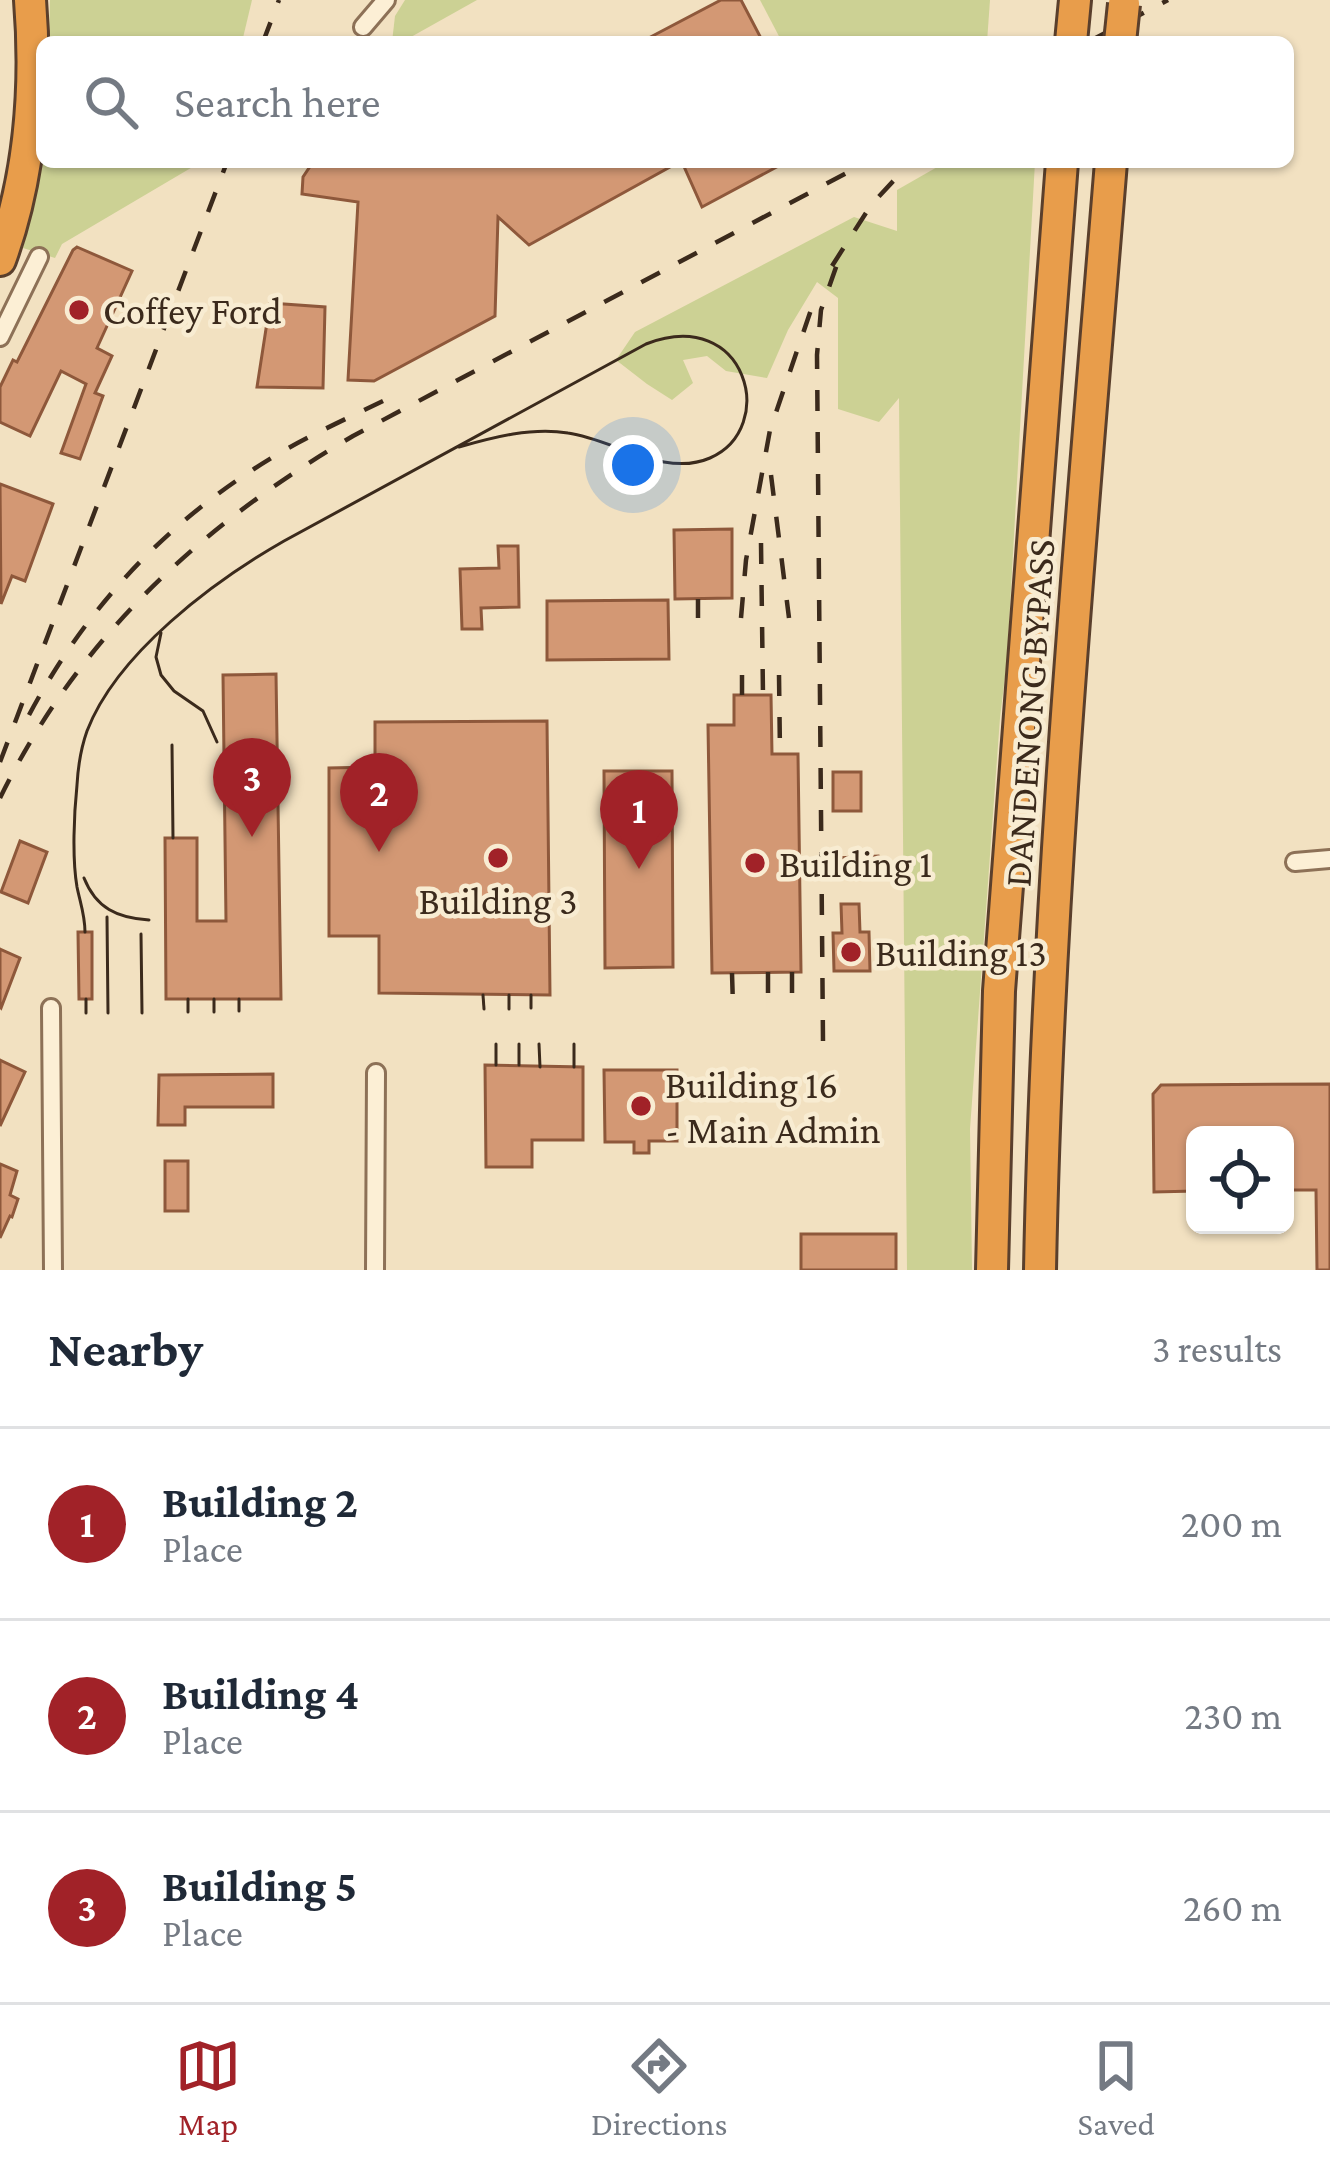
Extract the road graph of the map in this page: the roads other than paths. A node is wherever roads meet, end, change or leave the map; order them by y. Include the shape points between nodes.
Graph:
1 (29, 0) edge
2 (386, 0) edge
3 (1124, 2) edge
4 (363, 27) dead end
5 (1121, 36) edge
6 (1061, 168) edge
7 (1111, 168) edge
8 (39, 257) dead end
9 (0, 260) edge
10 (0, 337) edge
11 (1330, 859) edge
12 (1295, 862) dead end
13 (51, 1008) dead end
14 (376, 1073) dead end
15 (53, 1270) edge
16 (375, 1270) edge
17 (992, 1270) edge
18 (1040, 1270) edge

1 - 9 highway via 29,125
2 - 4 street
3 - 5 highway, bridge
6 - 17 highway, DANDENONG BYPASS via 1000,991
7 - 18 highway, DANDENONG BYPASS via 1061,781
8 - 10 street
11 - 12 street
13 - 15 street
14 - 16 street

